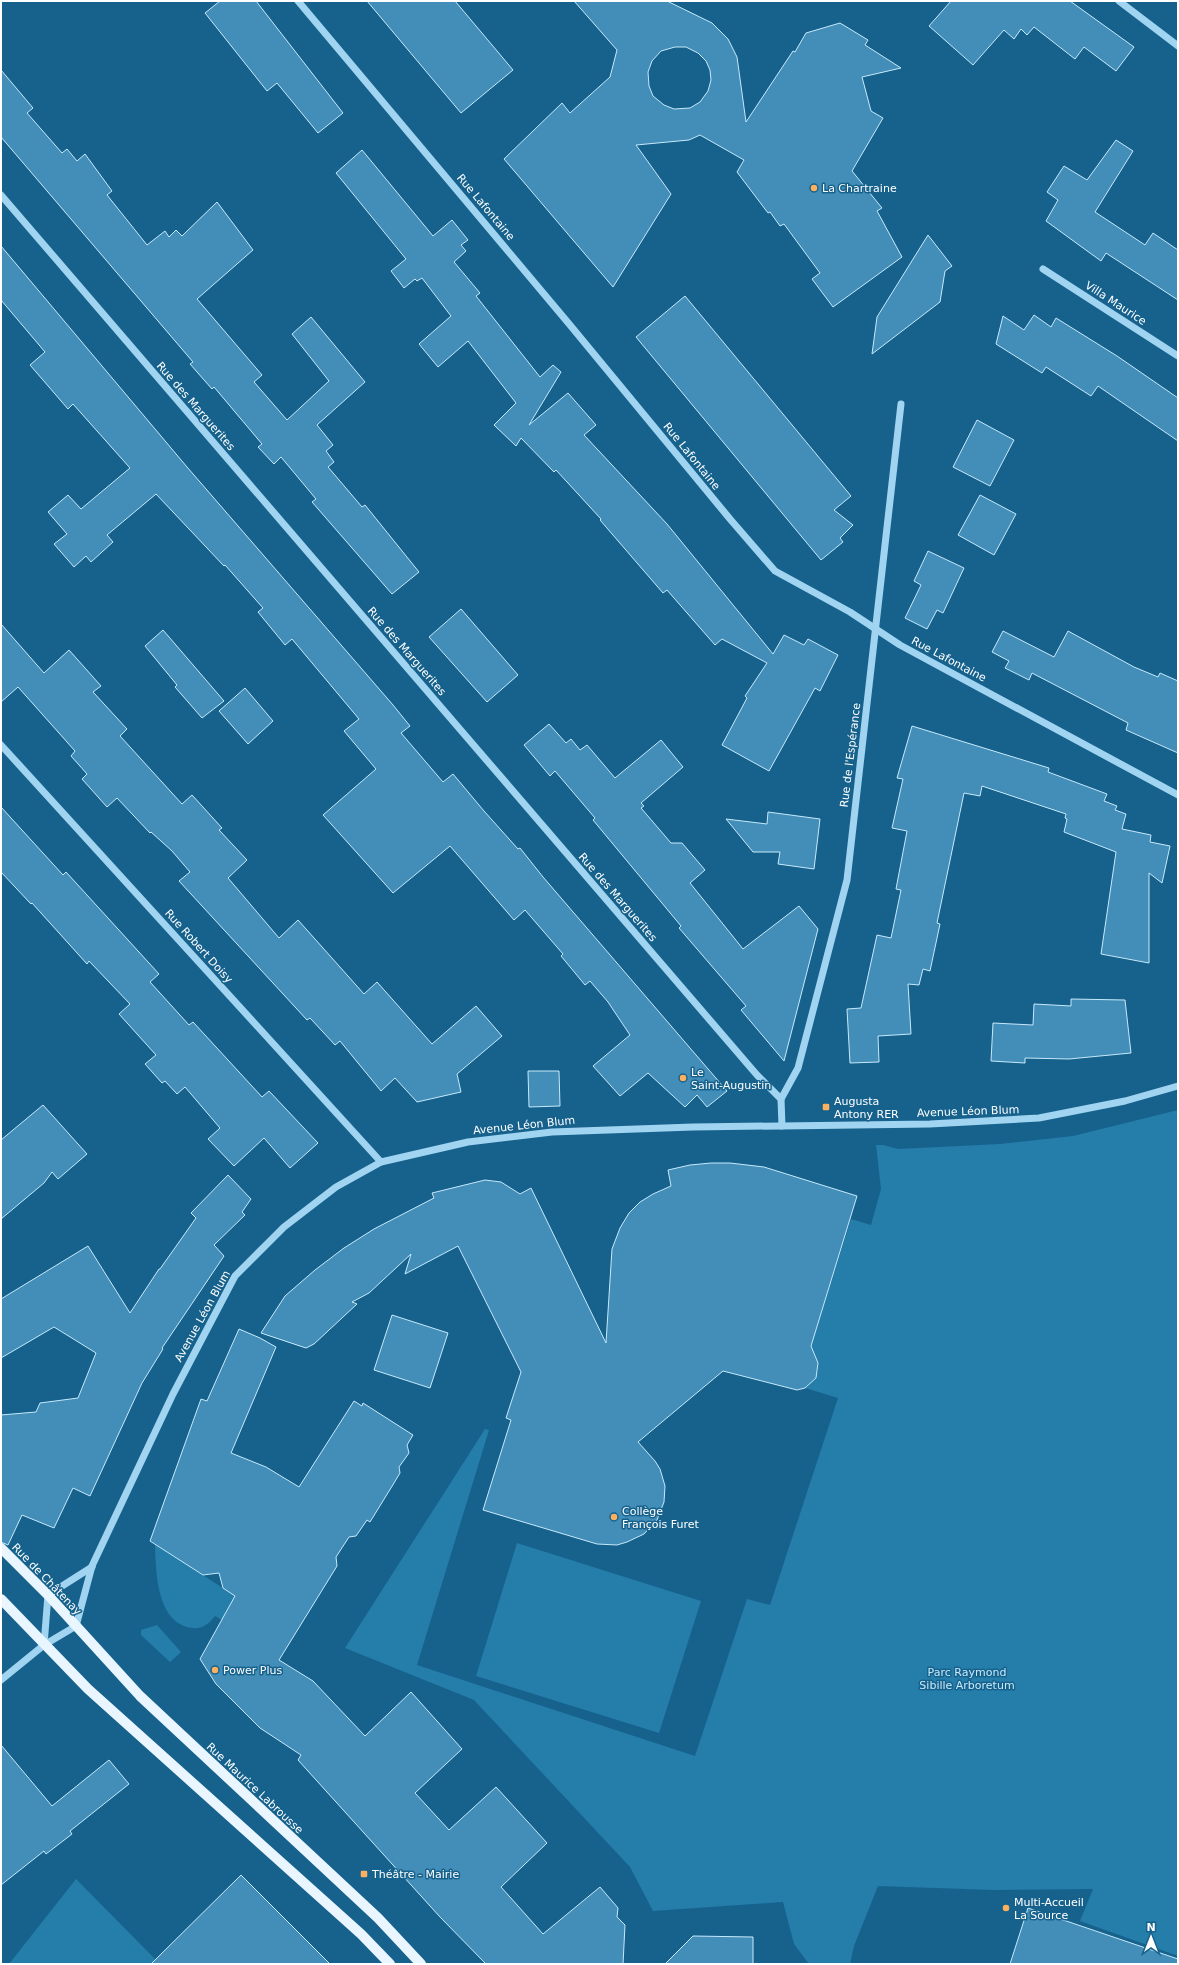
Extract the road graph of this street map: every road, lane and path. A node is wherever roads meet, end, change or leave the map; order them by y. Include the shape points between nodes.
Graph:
1 (298, 1) edge
2 (1119, 1) edge
3 (1178, 46) edge
4 (1, 195) edge
5 (1043, 269) dead end
6 (1178, 356) edge
7 (900, 404) dead end
8 (876, 629) junction
9 (1, 745) edge
10 (1178, 795) edge
11 (1178, 1086) edge
12 (781, 1099) junction
13 (782, 1126) junction
14 (381, 1162) junction
15 (1, 1548) edge
16 (92, 1567) junction
17 (48, 1595) junction
18 (1, 1599) edge
19 (76, 1626) junction
20 (44, 1645) junction
21 (1, 1680) edge
22 (390, 1964) edge
23 (422, 1964) edge

1 - 8 street, Rue Lafontaine via 775,571
2 - 3 street
4 - 12 street, Rue des Marguerites via 558,845 757,1075
5 - 6 street, Villa Maurice
7 - 8 street, Rue de l'Espérance via 876,610
8 - 10 street, Rue Lafontaine via 907,649
8 - 12 street, Rue de l'Espérance via 847,880 798,1068
9 - 14 street, Rue Robert Doisy
11 - 13 street, Avenue Léon Blum via 1125,1101 1039,1118 930,1124
12 - 13 street
13 - 14 street, Avenue Léon Blum via 552,1132 468,1142
14 - 16 street, Avenue Léon Blum via 336,1187 284,1227 235,1276 173,1394
15 - 17 main road, Rue de Châtenay
16 - 17 street
16 - 19 street, Avenue Léon Blum
17 - 19 main road, Rue de Châtenay
17 - 20 street
18 - 20 main road
19 - 20 street
19 - 23 main road, Rue Maurice Labrousse via 145,1701 378,1918
20 - 21 street
20 - 22 main road via 88,1689 361,1934

